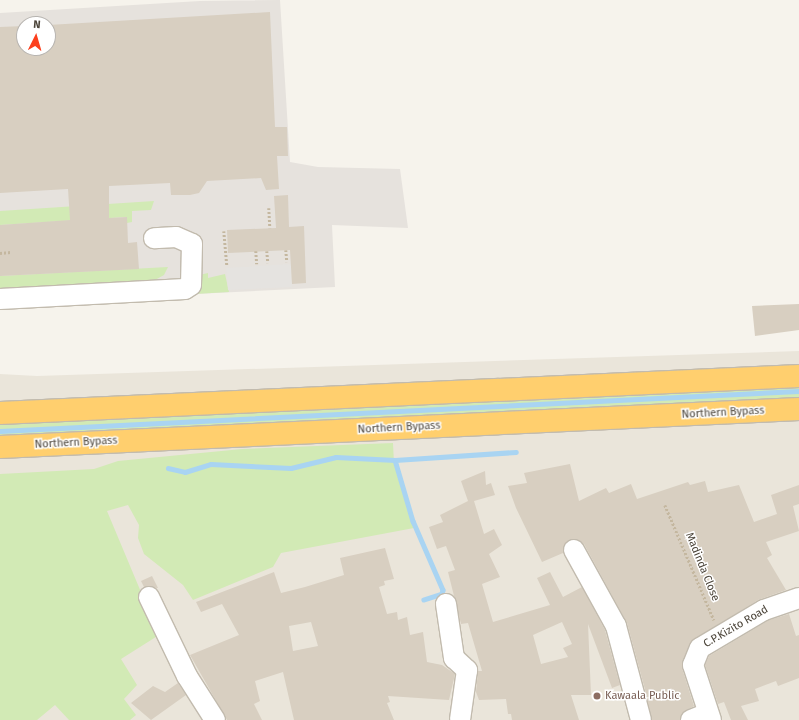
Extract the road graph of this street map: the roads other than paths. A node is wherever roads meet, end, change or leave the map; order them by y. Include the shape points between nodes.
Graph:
1 (154, 238) dead end
2 (0, 299) edge
3 (799, 376) edge
4 (799, 409) edge
5 (0, 413) edge
6 (0, 447) edge
7 (574, 550) dead end
8 (149, 597) dead end
9 (799, 598) edge
10 (446, 604) dead end
11 (703, 718) edge
12 (215, 720) edge
13 (460, 720) edge
14 (641, 720) edge

1 - 2 street via 176,237 192,244 191,285 186,289
3 - 5 highway
4 - 6 highway, Northern Bypass
7 - 14 street via 616,626
8 - 12 street via 187,676
9 - 11 street, C.P.Kizito Road via 764,610 700,648 693,664
10 - 13 street via 454,658 467,670

